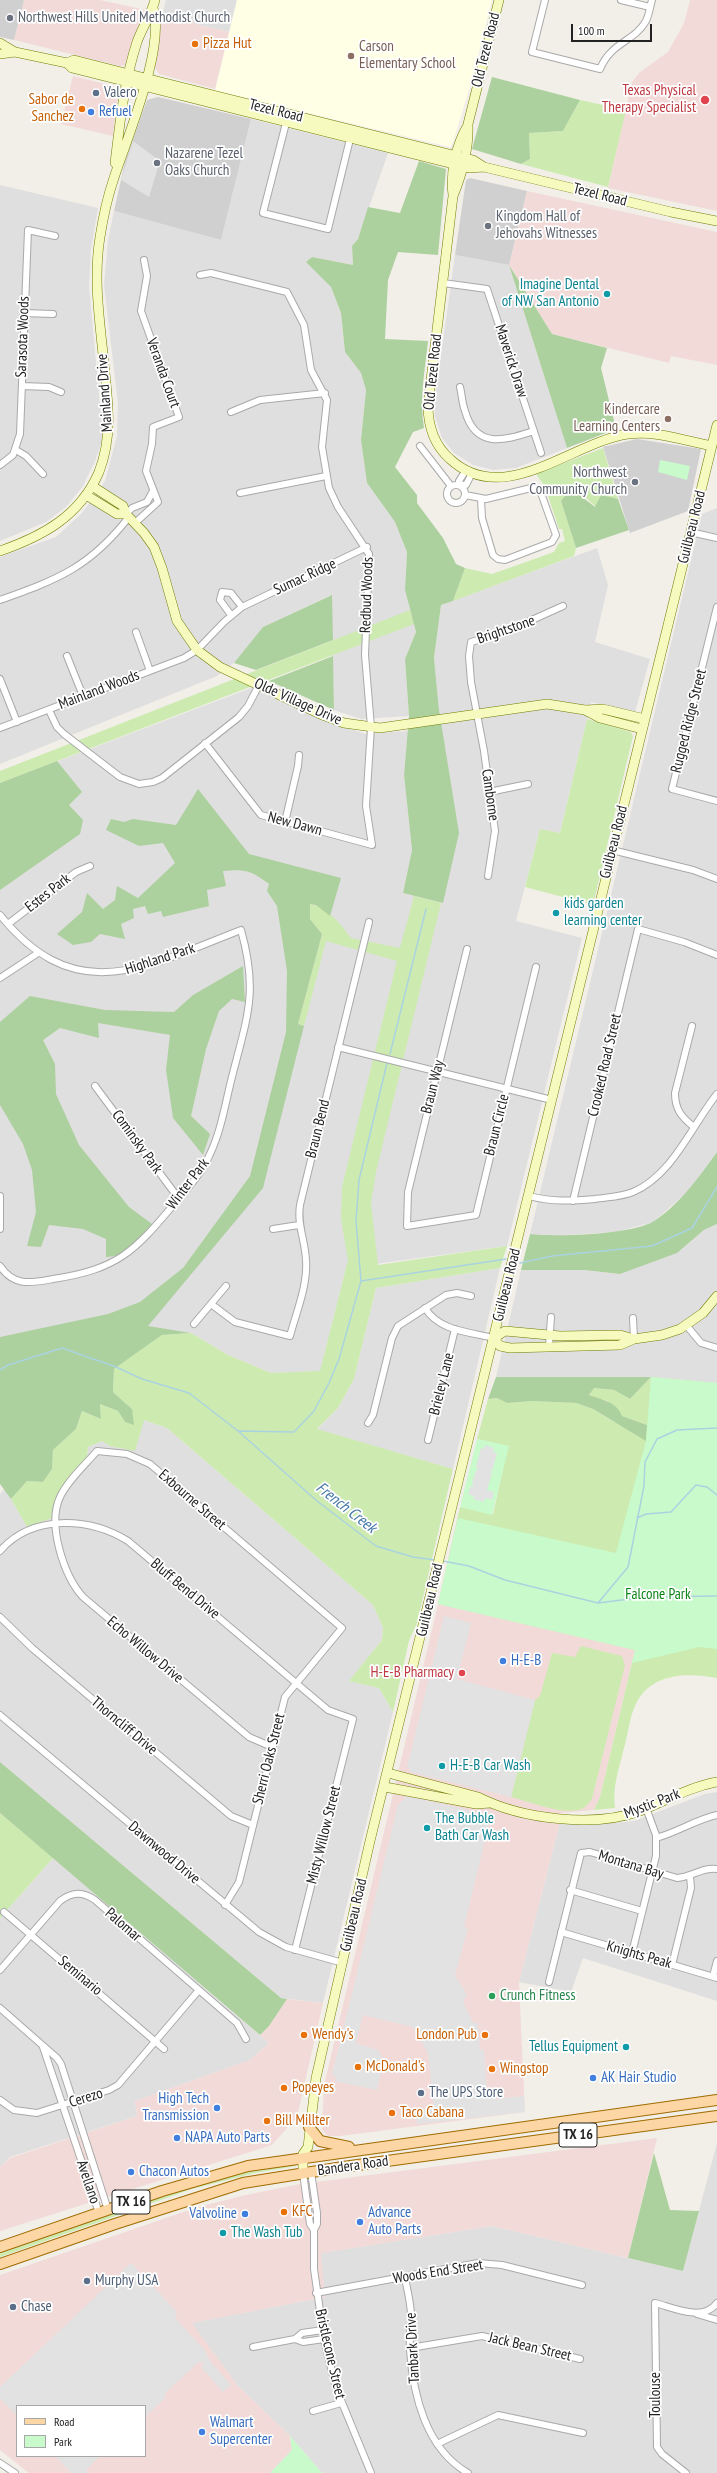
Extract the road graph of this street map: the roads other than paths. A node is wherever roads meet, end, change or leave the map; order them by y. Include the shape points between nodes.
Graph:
1 (499, 0) edge
2 (545, 0) edge
3 (621, 0) edge
4 (652, 0) edge
5 (154, 4) edge
6 (650, 7) junction
7 (2, 44) edge
8 (15, 52) junction
9 (1, 57) edge
10 (128, 77) junction
11 (145, 82) junction
12 (286, 123) junction
13 (350, 139) junction
14 (459, 161) junction
15 (112, 182) junction
16 (717, 221) edge
17 (55, 236) dead end
18 (144, 260) dead end
19 (200, 275) dead end
20 (443, 283) junction
21 (23, 313) junction
22 (53, 314) dead end
23 (22, 386) junction
24 (460, 387) dead end
25 (61, 392) dead end
26 (325, 393) junction
27 (231, 412) dead end
28 (717, 425) edge
29 (534, 431) junction
30 (420, 446) dead end
31 (712, 446) junction
32 (16, 450) junction
33 (541, 453) dead end
34 (0, 465) edge
35 (469, 472) junction
36 (42, 474) dead end
37 (326, 476) junction
38 (92, 486) junction
39 (451, 486) junction
40 (461, 486) junction
41 (153, 491) junction
42 (240, 493) dead end
43 (86, 495) junction
44 (465, 495) junction
45 (481, 499) junction
46 (130, 518) junction
47 (690, 532) junction
48 (717, 538) edge
49 (367, 547) junction
50 (0, 551) edge
51 (0, 600) edge
52 (563, 606) dead end
53 (242, 607) junction
54 (717, 607) edge
55 (231, 616) junction
56 (136, 632) dead end
57 (198, 650) junction
58 (67, 656) dead end
59 (150, 671) junction
60 (0, 680) edge
61 (259, 685) junction
62 (83, 696) junction
63 (49, 710) junction
64 (585, 710) junction
65 (476, 714) junction
66 (645, 719) junction
67 (17, 722) junction
68 (371, 727) junction
69 (0, 728) edge
70 (642, 729) junction
71 (205, 743) junction
72 (299, 755) dead end
73 (528, 784) dead end
74 (489, 792) junction
75 (717, 801) edge
76 (285, 822) junction
77 (372, 845) joint
78 (612, 850) junction
79 (90, 866) dead end
80 (488, 876) dead end
81 (717, 879) edge
82 (0, 915) edge
83 (369, 922) dead end
84 (8, 924) junction
85 (241, 930) joint
86 (467, 950) dead end
87 (38, 953) junction
88 (717, 954) edge
89 (536, 967) dead end
90 (0, 978) edge
91 (692, 1026) dead end
92 (338, 1047) junction
93 (437, 1072) junction
94 (95, 1086) dead end
95 (506, 1088) junction
96 (717, 1094) edge
97 (552, 1100) junction
98 (694, 1127) junction
99 (0, 1196) edge
100 (528, 1196) junction
101 (179, 1199) junction
102 (573, 1201) junction
103 (299, 1225) junction
104 (407, 1226) joint
105 (274, 1228) dead end
106 (0, 1229) edge
107 (0, 1266) edge
108 (226, 1286) dead end
109 (470, 1296) dead end
110 (717, 1296) edge
111 (211, 1304) junction
112 (425, 1308) junction
113 (551, 1317) dead end
114 (633, 1318) dead end
115 (194, 1324) dead end
116 (686, 1325) junction
117 (455, 1329) junction
118 (550, 1336) junction
119 (494, 1338) junction
120 (634, 1339) junction
121 (549, 1346) junction
122 (717, 1348) edge
123 (368, 1423) dead end
124 (428, 1440) dead end
125 (57, 1524) junction
126 (0, 1551) edge
127 (0, 1617) edge
128 (342, 1628) joint
129 (296, 1682) junction
130 (0, 1714) edge
131 (353, 1719) joint
132 (272, 1747) junction
133 (388, 1773) junction
134 (717, 1782) edge
135 (385, 1787) junction
136 (491, 1803) junction
137 (646, 1808) junction
138 (717, 1815) edge
139 (253, 1825) junction
140 (656, 1838) junction
141 (717, 1869) edge
142 (652, 1871) junction
143 (690, 1876) junction
144 (570, 1890) junction
145 (226, 1905) junction
146 (4, 1912) dead end
147 (642, 1912) junction
148 (560, 1932) junction
149 (31, 1935) junction
150 (295, 1950) junction
151 (632, 1953) junction
152 (717, 1961) edge
153 (343, 1963) junction
154 (672, 1965) junction
155 (0, 1970) edge
156 (715, 1977) edge
157 (548, 1982) dead end
158 (199, 1990) junction
159 (0, 2008) edge
160 (246, 2039) dead end
161 (156, 2041) junction
162 (41, 2044) junction
163 (164, 2048) dead end
164 (0, 2100) edge
165 (717, 2100) edge
166 (72, 2102) junction
167 (62, 2105) junction
168 (717, 2116) edge
169 (80, 2125) junction
170 (309, 2127) junction
171 (70, 2128) junction
172 (87, 2148) junction
173 (367, 2148) junction
174 (78, 2151) junction
175 (307, 2153) junction
176 (307, 2172) junction
177 (103, 2212) junction
178 (314, 2230) junction
179 (0, 2247) edge
180 (0, 2264) edge
181 (405, 2277) junction
182 (582, 2285) dead end
183 (316, 2293) junction
184 (716, 2306) edge
185 (696, 2313) junction
186 (717, 2320) edge
187 (322, 2330) junction
188 (306, 2333) junction
189 (295, 2339) junction
190 (324, 2339) junction
191 (308, 2342) junction
192 (253, 2347) dead end
193 (410, 2348) junction
194 (580, 2359) dead end
195 (342, 2403) junction
196 (313, 2411) dead end
197 (583, 2433) dead end
198 (437, 2444) junction
199 (0, 2463) edge
200 (15, 2473) edge
201 (371, 2473) edge
202 (468, 2473) edge
203 (686, 2473) edge

1 - 14 main road, Old Tezel Road via 468,124 468,138
2 - 6 street via 532,52 600,69 612,50 643,26
3 - 6 street
4 - 6 street
5 - 10 main road, Mainland Drive via 137,41
5 - 11 main road, Mainland Drive via 154,45
7 - 8 main road, Tezel Road
7 - 9 street
8 - 9 main road, Tezel Road
8 - 10 main road, Tezel Road via 67,63 72,68
10 - 11 main road, Tezel Road
10 - 15 main road, Mainland Drive
11 - 12 main road, Tezel Road
11 - 14 main road, Tezel Road
11 - 15 main road, Mainland Drive
12 - 13 main road, Tezel Road
12 - 13 street via 263,213 328,229
13 - 14 main road, Tezel Road
14 - 16 main road, Tezel Road via 473,160 484,167
14 - 20 main road, Old Tezel Road
15 - 38 main road, Mainland Drive via 100,237 96,279 109,433 103,460
17 - 21 street, Sarasota Woods via 28,230
18 - 41 street, Veranda Court via 147,276 141,311 179,417 153,427 146,471
19 - 26 street, Redbud Woods via 211,273 287,292 304,325 312,370
20 - 29 street, Maverick Draw via 487,289
20 - 35 main road, Old Tezel Road via 428,419 435,440 443,452
21 - 22 street
21 - 23 street, Sarasota Woods
23 - 25 street via 49,388
23 - 32 street, Sarasota Woods via 20,434
24 - 29 street via 468,420 484,437 500,441
26 - 27 street via 260,400
26 - 37 street, Redbud Woods via 328,407 322,447
28 - 31 main road, Guilbeau Road
29 - 33 street, Maverick Draw
30 - 39 street
31 - 35 main road, Old Tezel Road via 656,435 629,434 515,475 493,478
31 - 47 main road, Guilbeau Road
32 - 34 street
32 - 36 street via 30,460
35 - 40 street via 466,485
37 - 42 street
37 - 49 street, Redbud Woods via 338,506
38 - 43 main road, Mainland Drive
38 - 46 main road, Olde Village Drive via 123,506
39 - 40 street
39 - 44 street via 446,495 452,502 461,502
40 - 44 street
41 - 46 street, Veranda Court via 147,502 132,508
41 - 46 street, Veranda Court via 158,502
43 - 46 main road via 117,514
43 - 50 main road, Mainland Drive via 71,513 49,530
44 - 45 street
45 - 45 street via 502,497 531,488 538,489 556,535 552,542 505,560 498,560 493,555 482,518
46 - 51 street, Veranda Court via 108,542 76,568 44,584
46 - 57 main road, Olde Village Drive via 154,547 177,621
47 - 48 street
47 - 66 main road, Guilbeau Road
49 - 53 street, Sumac Ridge
49 - 68 street, Redbud Woods via 370,562 366,595 365,655
52 - 65 street, Brightstone via 503,633 471,642 469,656
53 - 55 street, Sumac Ridge
53 - 55 street via 231,593 222,592 220,600
54 - 75 street, Rugged Ridge Street via 672,789
55 - 57 street, Sumac Ridge
56 - 59 street
57 - 59 street, Mainland Woods
57 - 61 main road, Olde Village Drive via 220,667
58 - 62 street
59 - 62 street, Mainland Woods
60 - 67 street
61 - 68 main road, Olde Village Drive via 329,718
61 - 71 street via 244,711
62 - 63 street, Mainland Woods
63 - 67 street, Mainland Woods
63 - 71 street via 64,734 120,777 132,783 153,782
64 - 65 main road, Olde Village Drive via 537,704
64 - 66 main road, Olde Village Drive via 603,709
64 - 70 main road, Olde Village Drive via 600,718
65 - 68 main road, Olde Village Drive via 395,727
65 - 74 street, Camborne
66 - 70 main road, Guilbeau Road
67 - 69 street, Mainland Woods
68 - 77 street, Redbud Woods via 366,806
70 - 78 main road, Guilbeau Road
71 - 76 street, New Dawn via 257,812
72 - 76 street
73 - 74 street
74 - 80 street, Camborne via 495,838
76 - 77 street, New Dawn
78 - 81 street via 693,870
78 - 97 main road, Guilbeau Road
79 - 84 street, Estes Park via 76,872
82 - 84 street, Highland Park
83 - 92 street, Braun Bend
84 - 87 street, Highland Park
85 - 87 street, Highland Park via 149,965 120,972 85,972 57,964
85 - 101 street, Winter Park via 251,977 249,1011 211,1153 201,1171
86 - 93 street, Braun Way
87 - 90 street
88 - 102 street, Crooked Road Street via 638,929
89 - 95 street, Braun Circle
91 - 98 street via 675,1098 678,1111
92 - 93 street
92 - 103 street, Braun Bend via 300,1205
93 - 95 street
93 - 104 street, Braun Way via 406,1199
94 - 101 street, Cominsky Park
95 - 97 street
95 - 104 street, Braun Circle via 476,1215
96 - 98 street
97 - 100 main road, Guilbeau Road
98 - 102 street via 666,1167 647,1184 617,1197
99 - 106 street
100 - 102 street via 553,1201
100 - 119 main road, Guilbeau Road
101 - 107 street, Winter Park via 140,1244 102,1268 85,1274 31,1283 17,1282
103 - 105 street
103 - 111 street, Braun Bend via 306,1270 290,1336 234,1322
108 - 111 street
109 - 112 street via 450,1294
110 - 116 main road via 703,1313
111 - 115 street
112 - 117 street via 434,1320
112 - 123 street via 398,1326 394,1333 374,1415
113 - 118 street
114 - 120 street
116 - 120 main road via 662,1335
116 - 122 street via 700,1343
117 - 119 street
117 - 124 street, Brieley Lane
118 - 119 main road via 504,1330
118 - 120 main road via 620,1335
118 - 121 street
119 - 121 main road via 500,1346 510,1348
119 - 133 main road, Guilbeau Road
120 - 121 main road via 620,1345
125 - 126 street, Bluff Bend Drive via 40,1526 22,1534
125 - 128 street, Exbourne Street via 57,1506 63,1492 97,1451 135,1457 158,1471
125 - 129 street, Bluff Bend Drive via 92,1525 128,1541
125 - 132 street, Echo Willow Drive via 63,1565 83,1598 249,1737
127 - 139 street, Thorncliff Drive via 32,1648 231,1816
128 - 129 street, Sherri Oaks Street
129 - 131 street, Bluff Bend Drive via 328,1710
129 - 132 street, Sherri Oaks Street via 285,1697
130 - 145 street, Dawnwood Drive
131 - 150 street, Misty Willow Street
132 - 139 street, Sherri Oaks Street
133 - 135 main road, Guilbeau Road
133 - 136 main road, Mystic Park via 478,1797
134 - 137 main road, Mystic Park via 684,1791
135 - 136 main road, Mystic Park via 476,1804
135 - 153 main road, Guilbeau Road
136 - 137 main road, Mystic Park via 545,1816 588,1820 622,1816
137 - 140 street
138 - 140 street via 695,1821
139 - 145 street, Sherri Oaks Street via 239,1882
140 - 142 street via 656,1856
141 - 143 street, Montana Bay via 707,1868
142 - 143 street, Montana Bay via 677,1878
142 - 144 street, Montana Bay via 586,1852 581,1853
142 - 147 street
143 - 154 street via 691,1888
144 - 147 street
144 - 148 street, Montana Bay
145 - 150 street, Dawnwood Drive via 259,1932
146 - 149 street, Seminario
147 - 151 street
148 - 151 street, Knights Peak
148 - 157 street, Montana Bay
149 - 155 street, Palomar
149 - 158 street, Palomar via 60,1901 68,1895 80,1893 95,1900
149 - 161 street, Seminario
150 - 153 street, Dawnwood Drive
151 - 154 street, Knights Peak
152 - 156 street
153 - 170 main road, Guilbeau Road via 317,2074
154 - 156 street, Knights Peak
158 - 160 street, Palomar via 237,2023
158 - 161 street, Cerezo
159 - 162 street, Avellano
161 - 163 street
161 - 166 street, Cerezo via 114,2088
162 - 166 street, Avellano via 61,2064
162 - 167 street, Avellano via 49,2060
164 - 167 street, Cerezo via 14,2110 24,2113 37,2113
165 - 173 main road, Bandera Road / TX 16
166 - 167 street, Cerezo
166 - 169 street, Avellano
167 - 171 street, Avellano
168 - 176 main road, Bandera Road / TX 16
169 - 171 street
169 - 172 street, Avellano
170 - 173 main road via 315,2137 326,2144
170 - 175 main road, Guilbeau Road
171 - 174 street, Avellano
172 - 174 street, Avellano
172 - 177 street, Avellano
173 - 175 main road, Bandera Road / TX 16
174 - 177 street, Avellano
175 - 176 main road, Guilbeau Road
175 - 177 main road, Bandera Road / TX 16 via 227,2170
176 - 178 street, Bristlecone Street via 310,2224
176 - 178 street, Bristlecone Street via 317,2212
176 - 180 main road, Bandera Road / TX 16 via 243,2183
177 - 179 main road, Bandera Road / TX 16
178 - 183 street, Bristlecone Street
181 - 182 street, Woods End Street via 486,2263
181 - 183 street, Woods End Street
181 - 193 street, Tanbark Drive via 411,2316
183 - 187 street, Bristlecone Street
184 - 185 street
185 - 186 street
185 - 203 street, Toulouse via 655,2303 657,2447
187 - 188 street
187 - 190 street, Bristlecone Street
188 - 189 street
188 - 191 street
189 - 191 street
189 - 192 street
190 - 191 street
190 - 195 street, Bristlecone Street
193 - 194 street, Jack Bean Street via 482,2336
193 - 198 street, Tanbark Drive via 418,2404
195 - 196 street
195 - 201 street, Bristlecone Street
197 - 198 street via 498,2415
198 - 202 street, Tanbark Drive via 454,2464
199 - 200 street

